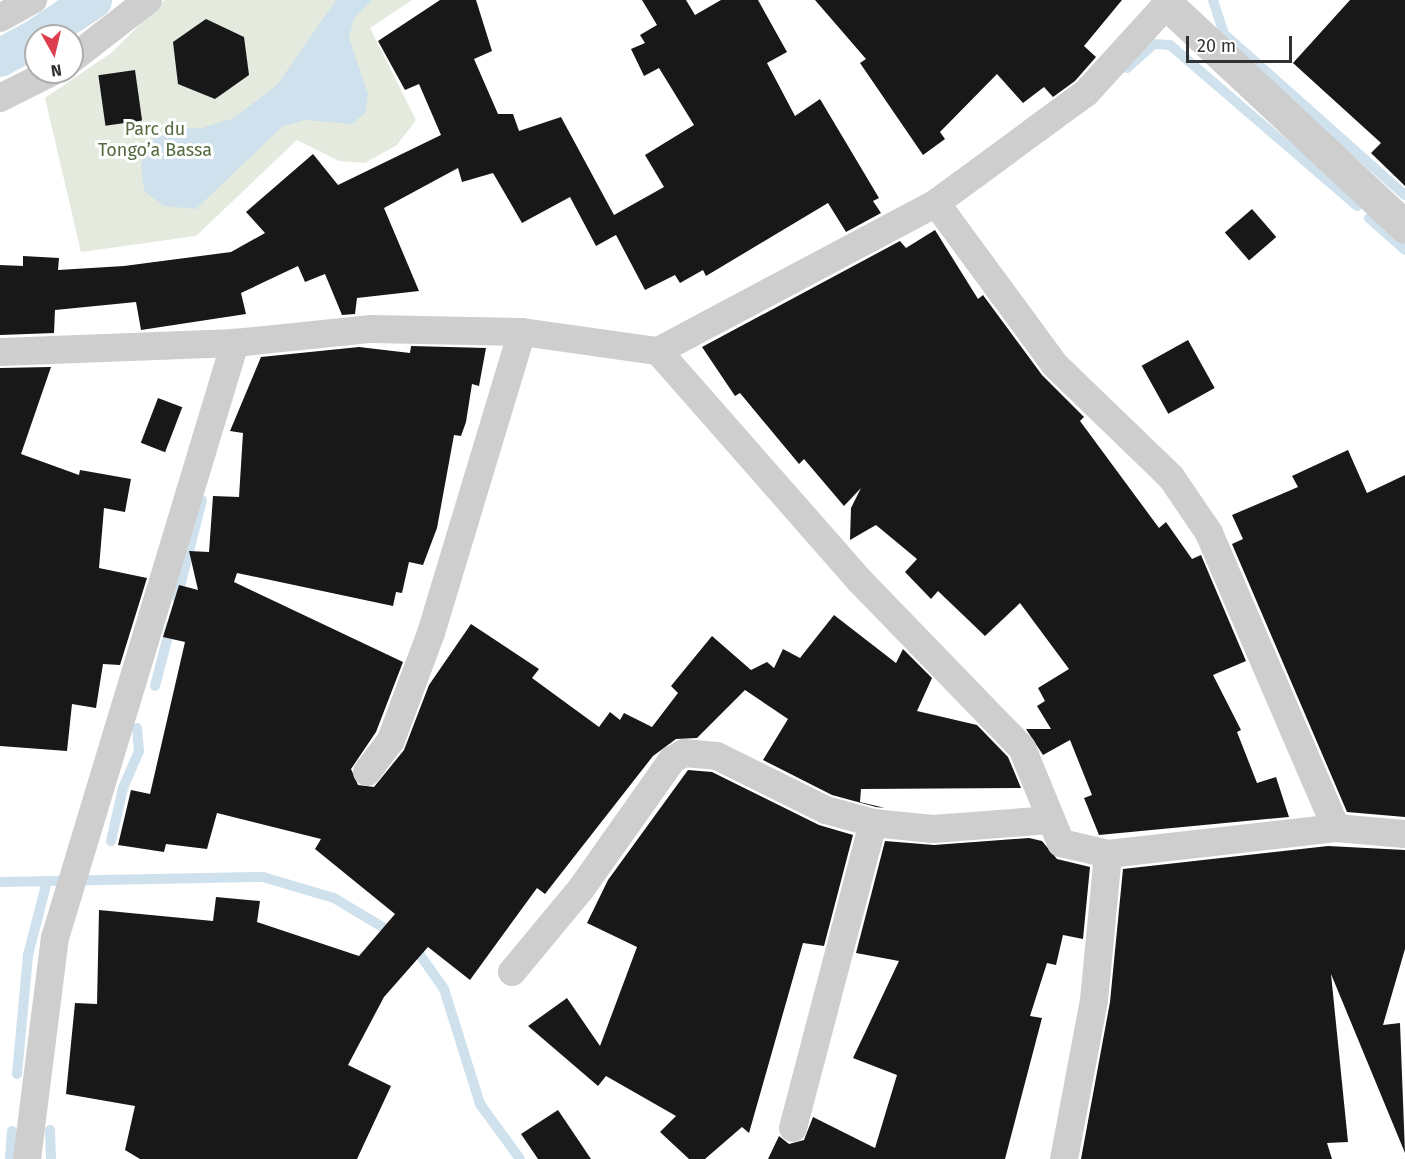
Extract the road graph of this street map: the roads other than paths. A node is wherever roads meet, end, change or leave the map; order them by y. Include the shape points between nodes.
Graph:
1 (33, 0) edge
2 (148, 0) edge
3 (1168, 2) edge
4 (0, 18) edge
5 (84, 50) edge
6 (28, 84) edge
7 (0, 98) edge
8 (936, 203) junction
9 (1405, 227) edge
10 (522, 332) junction
11 (235, 343) junction
12 (658, 351) junction
13 (0, 352) edge
14 (367, 772) dead end
15 (1049, 820) junction
16 (873, 823) junction
17 (1336, 828) junction
18 (1405, 834) edge
19 (1108, 854) junction
20 (512, 972) dead end
21 (793, 1128) dead end
22 (27, 1159) edge
23 (1064, 1159) edge

1 - 4 street
2 - 5 street
3 - 8 street via 1086,93
3 - 9 street
6 - 7 street
8 - 12 street
8 - 17 street via 1055,365 1171,477 1209,533
10 - 11 street via 371,329
10 - 12 street
10 - 14 street via 431,633 391,740
11 - 13 street
11 - 22 street via 54,938
12 - 15 street via 860,581 1022,748
15 - 16 street via 933,829
15 - 19 street via 1061,843
16 - 20 street via 826,810 717,756 684,753 672,760 581,889
16 - 21 street
17 - 18 street
17 - 19 street
19 - 23 street via 1094,1000

